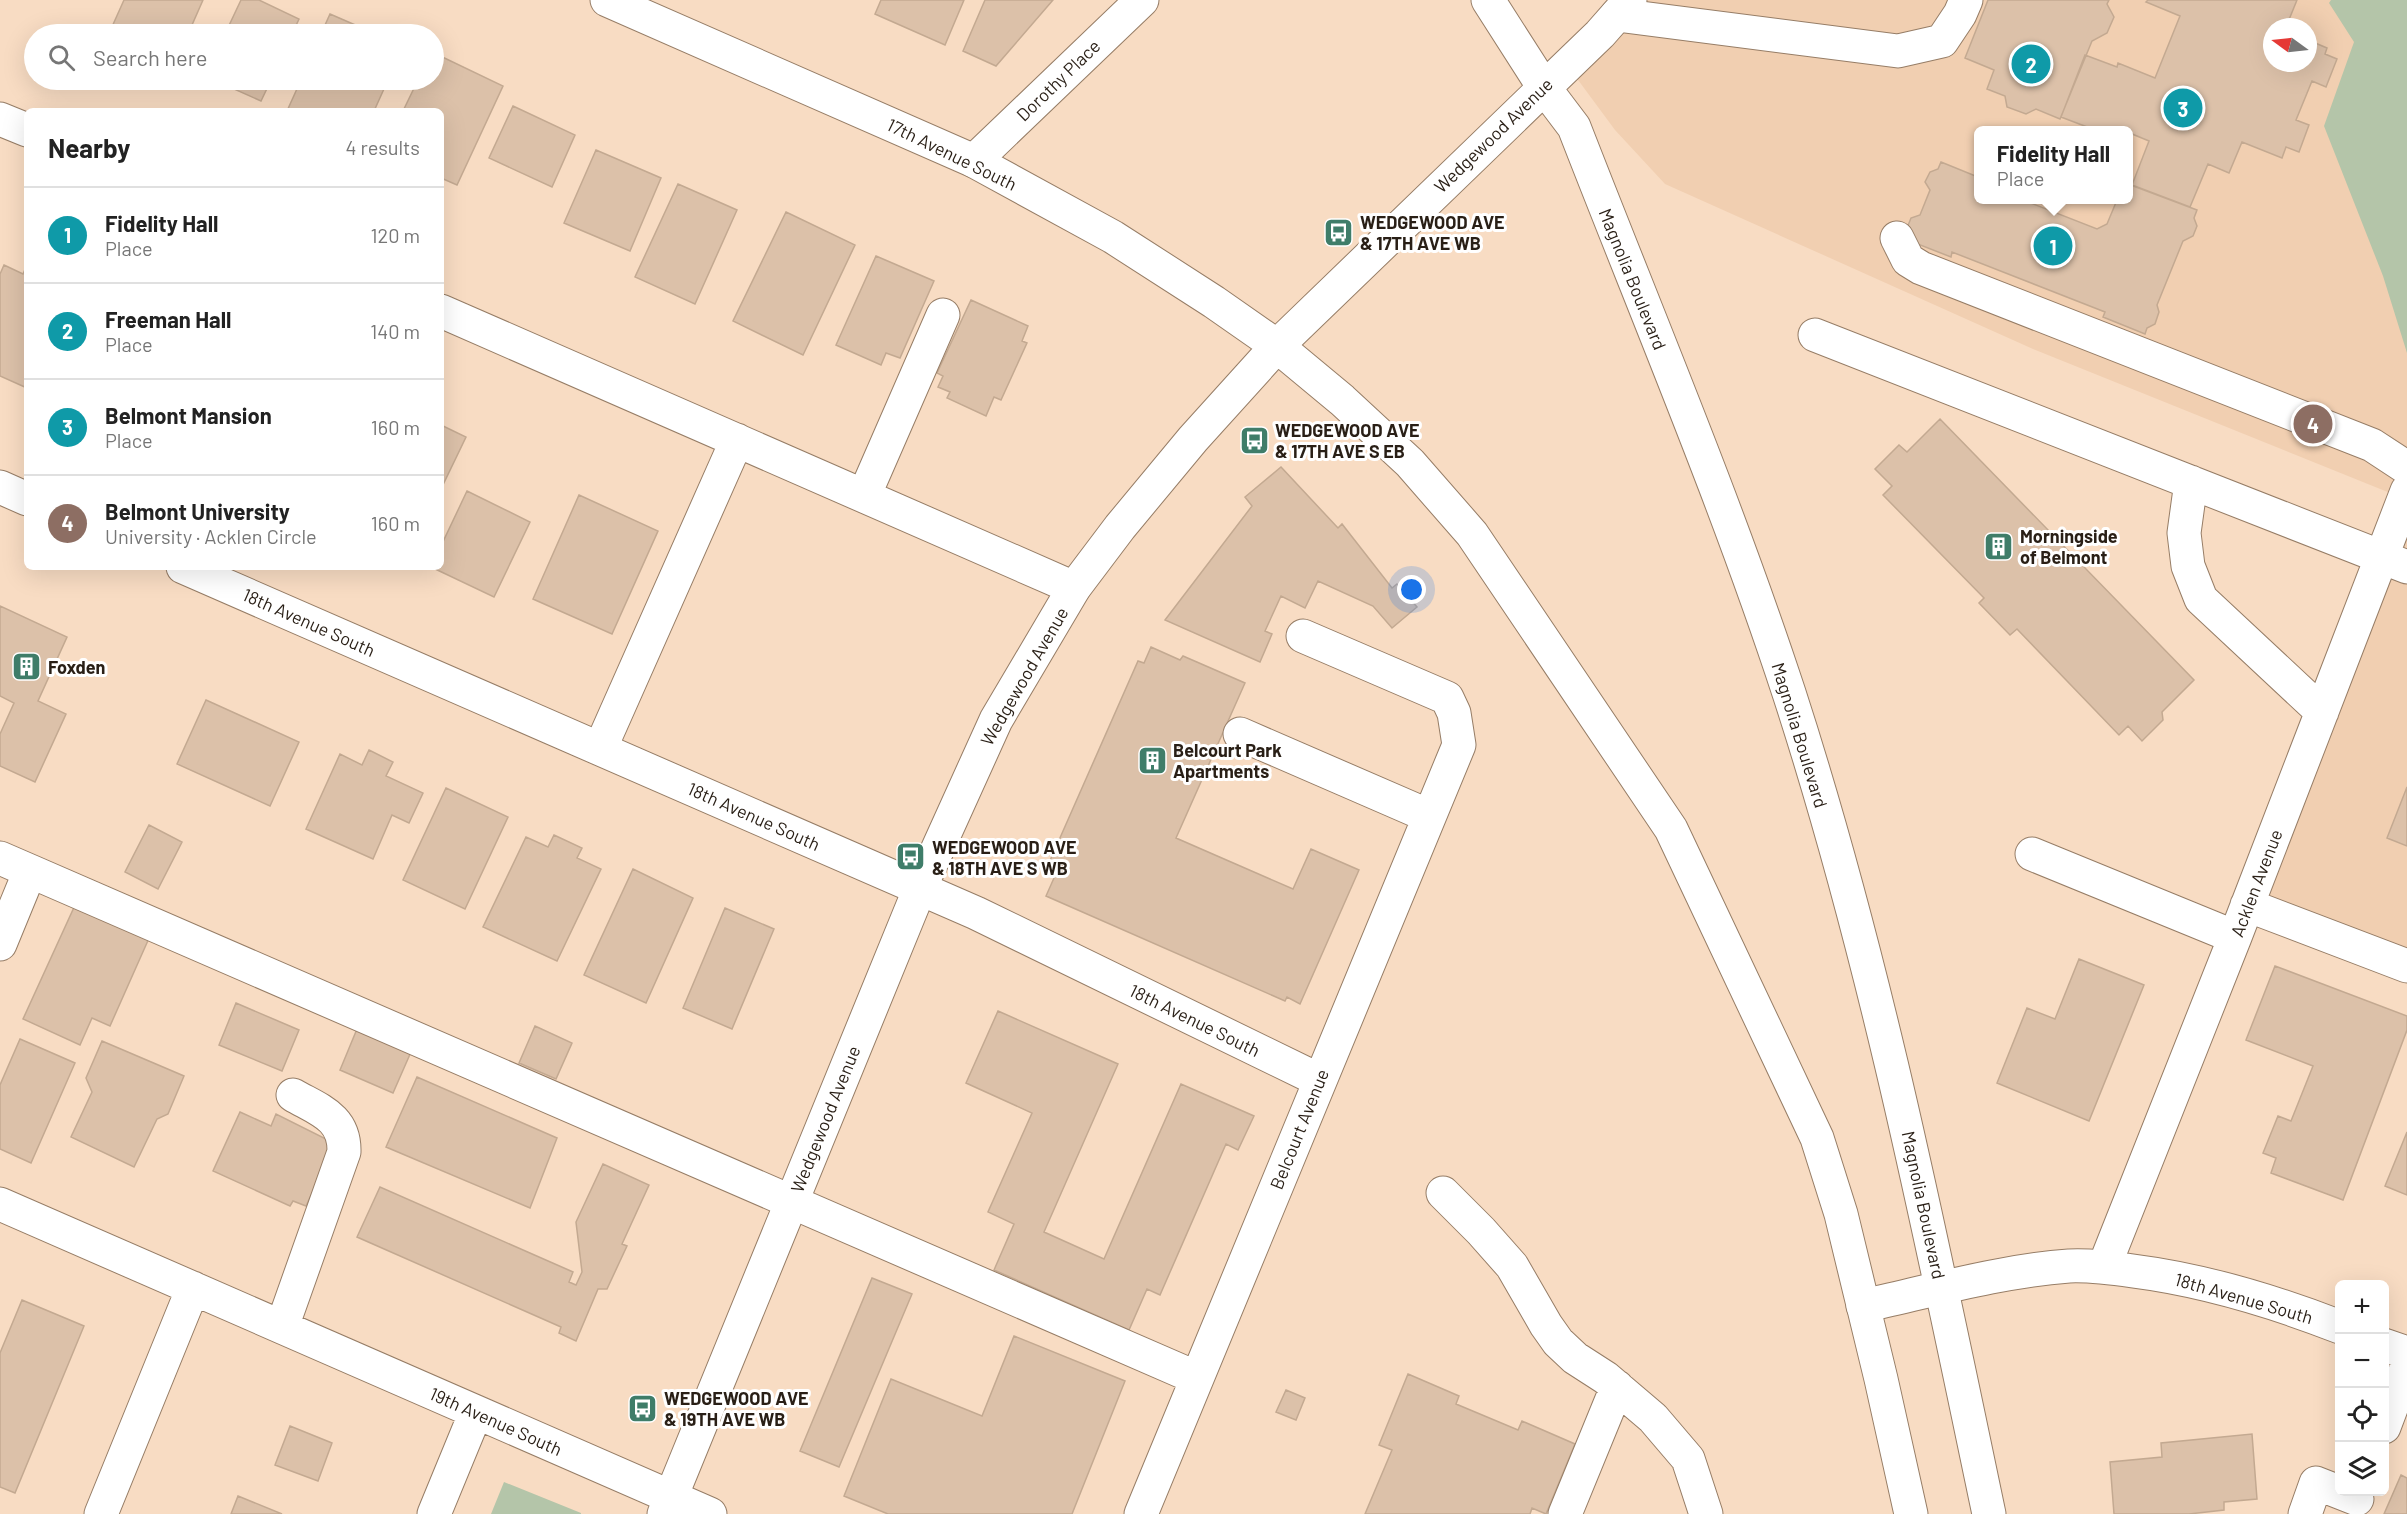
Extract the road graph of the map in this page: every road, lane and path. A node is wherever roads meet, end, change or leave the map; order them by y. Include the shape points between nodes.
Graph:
1 (607, 0) edge
2 (1142, 0) edge
3 (1488, 0) edge
4 (1966, 0) edge
5 (1624, 7) edge
6 (1544, 86) junction
7 (0, 119) edge
8 (24, 129) edge
9 (974, 161) junction
10 (1897, 238) dead end
11 (444, 312) edge
12 (943, 315) dead end
13 (1815, 335) dead end
14 (1276, 346) junction
15 (737, 440) junction
16 (2191, 482) junction
17 (2406, 486) edge
18 (0, 488) edge
19 (864, 496) junction
20 (24, 498) edge
21 (2395, 562) edge
22 (190, 570) edge
23 (1074, 588) junction
24 (1304, 636) dead end
25 (2322, 712) junction
26 (1240, 734) dead end
27 (600, 749) junction
28 (1429, 816) junction
29 (2032, 854) dead end
30 (0, 858) edge
31 (30, 871) junction
32 (920, 888) junction
33 (2247, 905) junction
34 (2235, 937) junction
35 (0, 944) edge
36 (2407, 966) edge
37 (1319, 1080) junction
38 (293, 1095) dead end
39 (1443, 1193) dead end
40 (791, 1202) junction
41 (0, 1204) edge
42 (2104, 1267) junction
43 (193, 1288) junction
44 (1941, 1289) junction
45 (1863, 1306) junction
46 (2335, 1325) edge
47 (282, 1327) junction
48 (2389, 1346) edge
49 (2407, 1353) edge
50 (2407, 1366) edge
51 (1197, 1378) junction
52 (1617, 1387) junction
53 (476, 1412) junction
54 (2389, 1416) edge
55 (2356, 1502) edge
56 (667, 1505) edge
57 (101, 1514) edge
58 (434, 1514) edge
59 (710, 1514) edge
60 (1141, 1514) edge
61 (1564, 1514) edge
62 (1706, 1514) edge
63 (1911, 1514) edge
64 (1989, 1514) edge
65 (2305, 1514) edge

1 - 9 main road, 17th Avenue South
2 - 9 main road, Dorothy Place
3 - 6 main road, Magnolia Boulevard
4 - 5 main road via 1942,41 1898,51
5 - 6 main road, Wedgewood Avenue
6 - 14 main road, Wedgewood Avenue
6 - 44 main road, Magnolia Boulevard via 1574,127 1736,537 1790,695 1851,905 1904,1112
7 - 8 main road
9 - 14 main road, 17th Avenue South via 1113,237
10 - 17 main road via 1908,260 1921,268 2372,445
11 - 15 main road
12 - 19 main road
13 - 16 main road
14 - 23 main road, Wedgewood Avenue via 1193,439
14 - 45 main road via 1410,463 1472,534 1671,830 1817,1138 1841,1214
15 - 19 main road
15 - 27 main road
16 - 21 main road
16 - 25 main road via 2184,533 2188,566 2201,599
17 - 21 main road, Acklen Avenue
18 - 20 main road
19 - 23 main road
21 - 25 main road, Acklen Avenue
22 - 27 main road, 18th Avenue South
23 - 32 main road, Wedgewood Avenue via 996,720
24 - 28 main road, Belcourt Avenue via 1447,698 1454,713 1459,745
25 - 33 main road, Acklen Avenue
26 - 28 main road
27 - 32 main road, 18th Avenue South
28 - 37 main road, Belcourt Avenue
29 - 34 main road
30 - 31 main road
31 - 35 main road
31 - 40 main road
32 - 37 main road, 18th Avenue South
32 - 40 main road, Wedgewood Avenue
33 - 34 main road, Acklen Avenue
33 - 36 main road
34 - 42 main road, Acklen Avenue
37 - 51 main road, Belcourt Avenue
38 - 47 main road via 337,1122 344,1152
39 - 52 main road via 1512,1266 1558,1342
40 - 51 main road
40 - 56 main road, Wedgewood Avenue
41 - 43 main road, 19th Avenue South
42 - 44 main road, 18th Avenue South via 2025,1271
42 - 46 main road, 18th Avenue South via 2166,1275 2232,1290
43 - 47 main road, 19th Avenue South
43 - 57 main road
44 - 45 main road, 18th Avenue South
44 - 64 main road, Magnolia Boulevard
45 - 63 main road
47 - 53 main road, 19th Avenue South
48 - 49 main road
50 - 54 main road
51 - 60 main road, Belcourt Avenue
52 - 61 main road
52 - 62 main road via 1653,1418 1688,1459
53 - 56 main road, 19th Avenue South
53 - 58 main road
55 - 65 main road via 2316,1483
56 - 59 main road, 19th Avenue South

